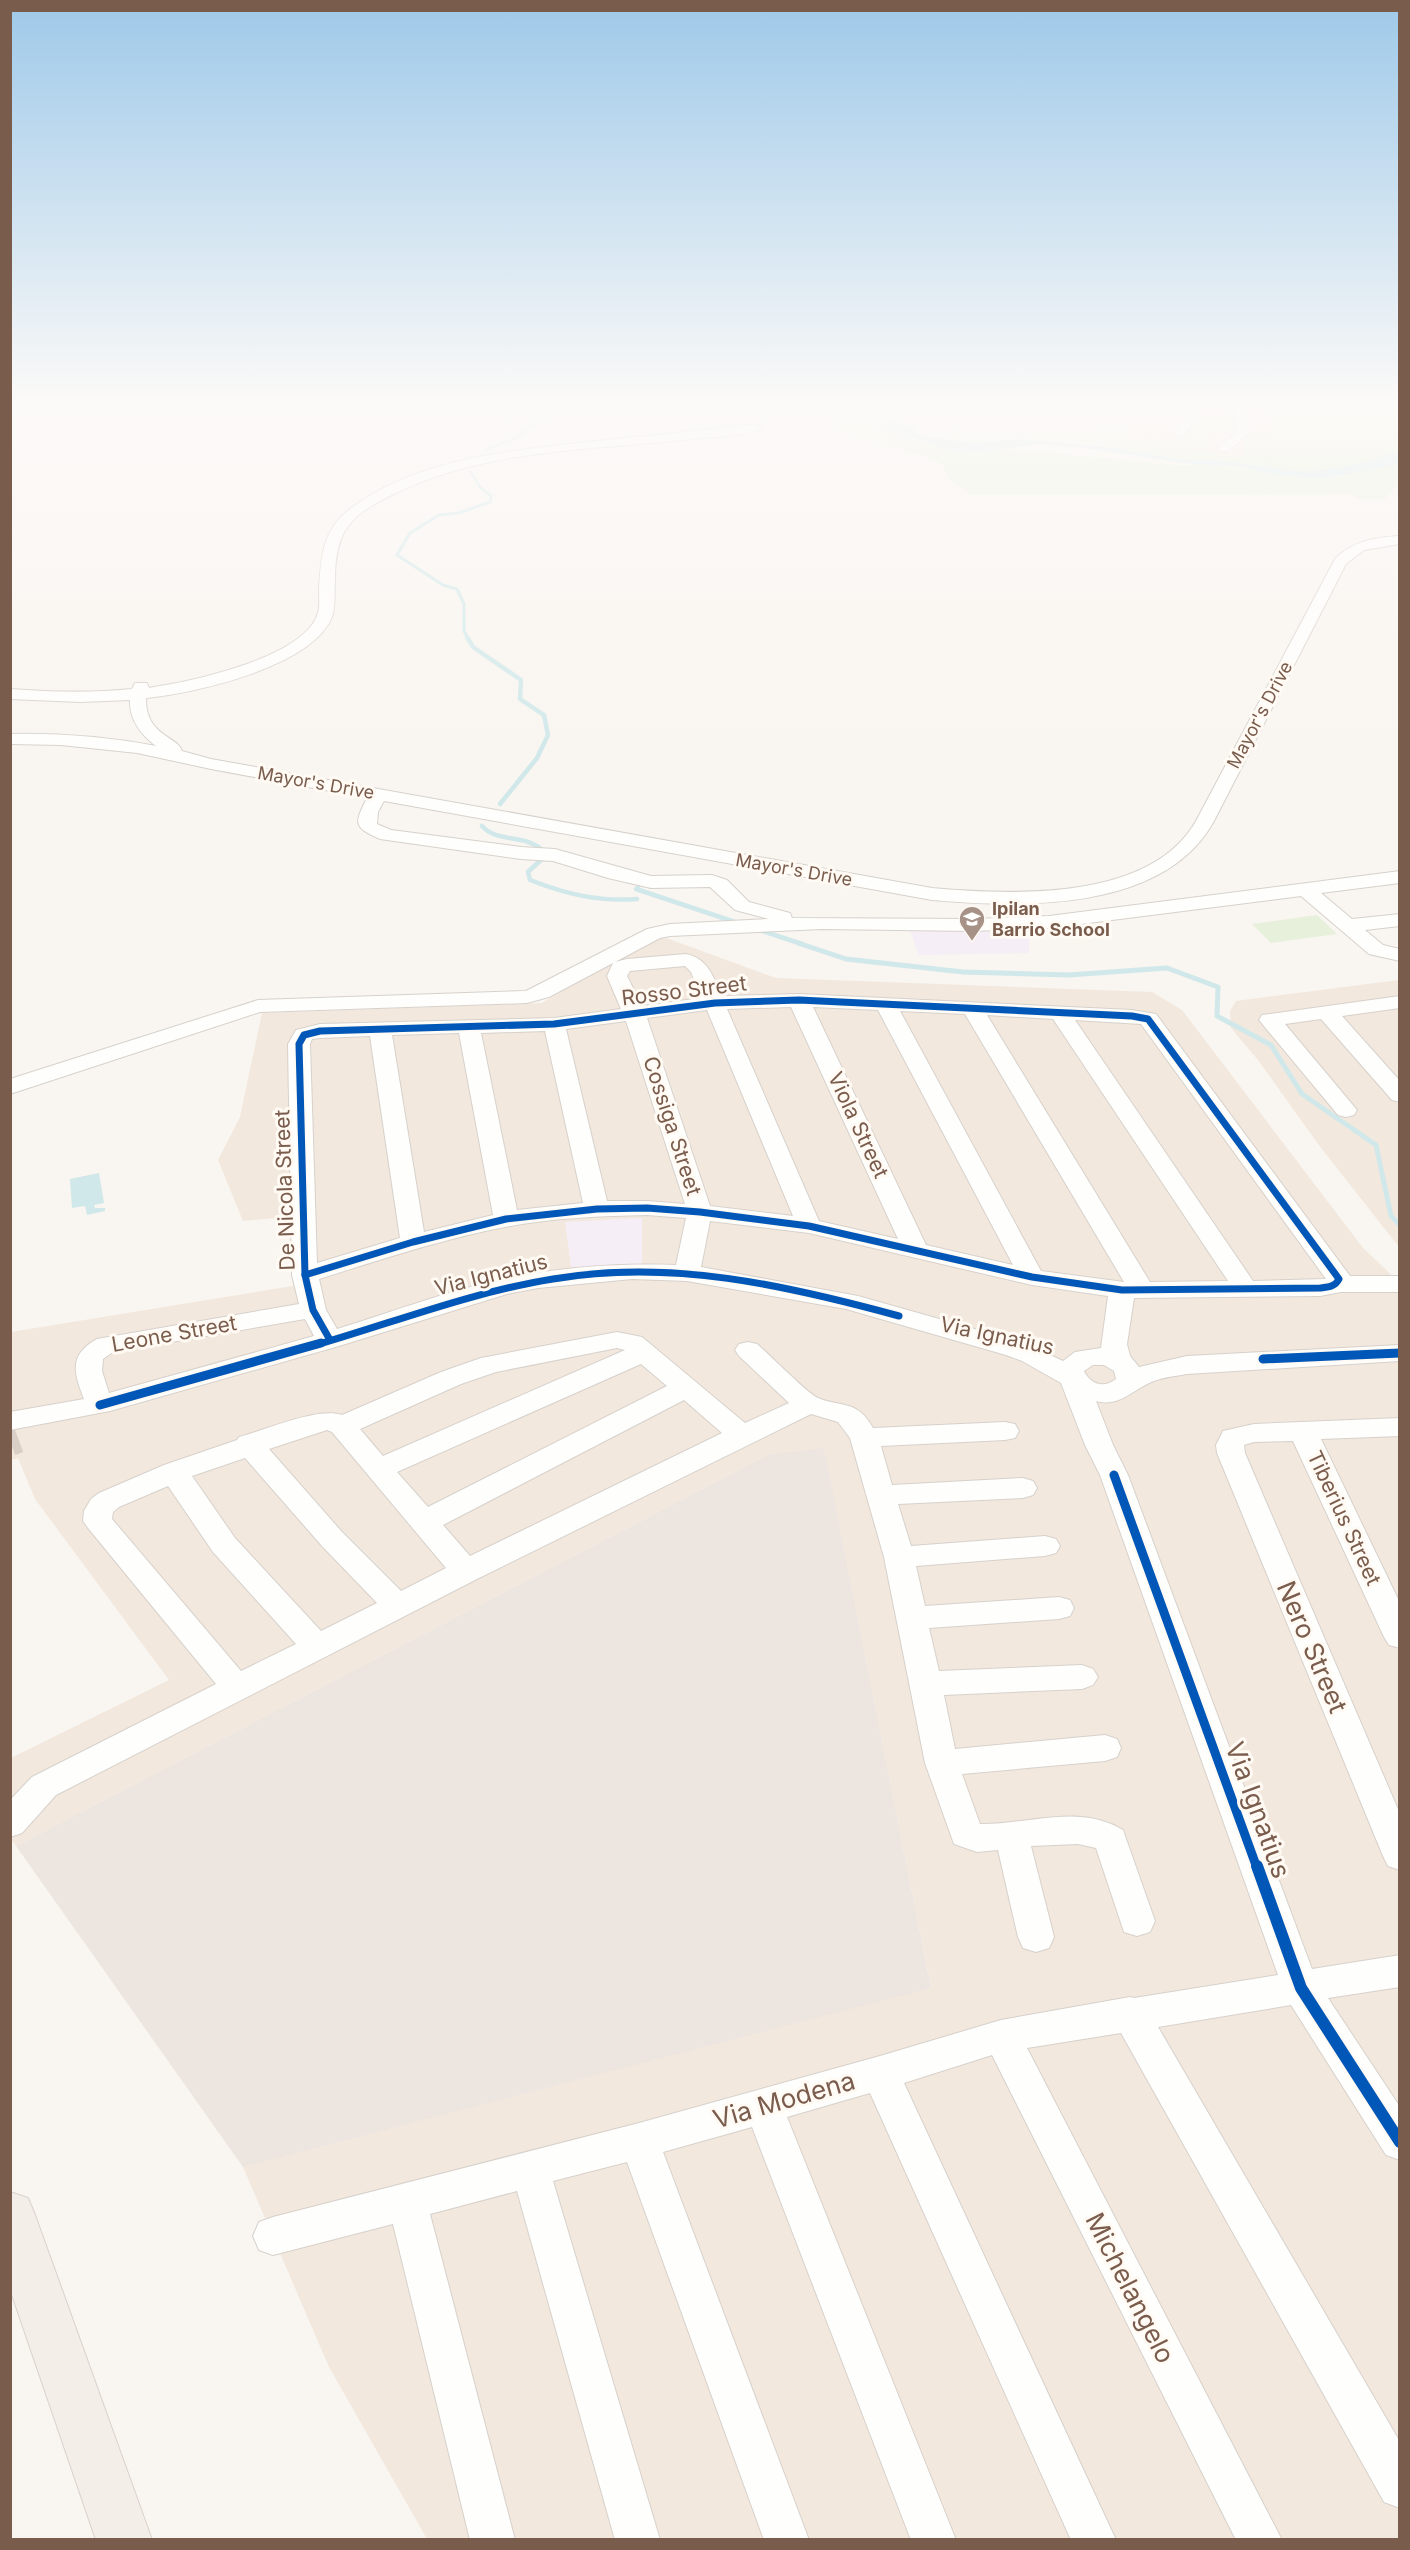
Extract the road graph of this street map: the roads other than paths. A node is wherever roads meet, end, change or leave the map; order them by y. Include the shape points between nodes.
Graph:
1 (330, 522) edge
2 (345, 522) edge
3 (1400, 540) edge
4 (10, 687) edge
5 (140, 689) junction
6 (10, 694) edge
7 (10, 739) edge
8 (182, 755) junction
9 (378, 794) junction
10 (1400, 877) edge
11 (1304, 888) junction
12 (1400, 920) edge
13 (822, 923) junction
14 (1346, 926) junction
15 (1400, 954) edge
16 (800, 1000) junction
17 (715, 1003) junction
18 (885, 1004) junction
19 (1396, 1007) edge
20 (972, 1008) junction
21 (1059, 1012) junction
22 (1326, 1012) junction
23 (635, 1015) junction
24 (554, 1024) junction
25 (469, 1027) junction
26 (380, 1030) junction
27 (304, 1035) joint
28 (10, 1087) edge
29 (1400, 1095) edge
30 (1346, 1110) dead end
31 (597, 1209) junction
32 (700, 1212) junction
33 (506, 1219) junction
34 (809, 1226) junction
35 (413, 1242) junction
36 (916, 1251) junction
37 (687, 1273) junction
38 (305, 1275) junction
39 (1032, 1277) junction
40 (1337, 1284) junction
41 (1400, 1284) edge
42 (1246, 1289) junction
43 (1132, 1290) junction
44 (313, 1310) junction
45 (899, 1316) junction
46 (330, 1340) junction
47 (748, 1350) dead end
48 (645, 1352) junction
49 (1400, 1353) edge
50 (1114, 1365) junction
51 (1073, 1380) junction
52 (686, 1388) junction
53 (100, 1405) junction
54 (808, 1405) junction
55 (342, 1426) junction
56 (15, 1429) tunnel mouth
57 (1005, 1431) dead end
58 (1303, 1431) junction
59 (1396, 1434) edge
60 (741, 1435) junction
61 (864, 1438) junction
62 (249, 1444) junction
63 (379, 1469) junction
64 (174, 1472) junction
65 (1114, 1475) junction
66 (1023, 1488) dead end
67 (881, 1495) junction
68 (424, 1522) junction
69 (1045, 1546) dead end
70 (899, 1557) junction
71 (466, 1571) junction
72 (398, 1606) junction
73 (1059, 1608) dead end
74 (910, 1618) junction
75 (1400, 1637) edge
76 (318, 1647) junction
77 (1082, 1677) dead end
78 (925, 1684) junction
79 (238, 1689) junction
80 (1105, 1748) dead end
81 (942, 1763) junction
82 (10, 1823) edge
83 (1011, 1835) junction
84 (1400, 1856) edge
85 (1137, 1922) dead end
86 (1036, 1937) dead end
87 (1400, 1971) edge
88 (1300, 1988) junction
89 (1130, 2013) junction
90 (1001, 2036) junction
91 (880, 2073) junction
92 (764, 2106) junction
93 (639, 2141) junction
94 (1400, 2142) edge
95 (530, 2169) junction
96 (407, 2201) junction
97 (10, 2215) edge
98 (273, 2236) dead end
99 (1400, 2486) edge
100 (124, 2540) edge
101 (493, 2540) edge
102 (638, 2540) edge
103 (787, 2540) edge
104 (934, 2540) edge
105 (1094, 2540) edge
106 (1260, 2540) edge

1 - 5 street via 314,550 307,620 295,633 262,655 214,672
2 - 5 street via 327,550 326,612 319,626 304,640 277,656 231,674 192,684
3 - 9 street, Mayor's Drive via 1360,547 1340,562 1191,843 1162,866 1099,888 1006,898 932,894
4 - 5 street
5 - 6 street via 78,697
5 - 8 street via 140,719 146,729
7 - 8 street, Mayor's Drive via 94,742
8 - 9 street, Mayor's Drive via 211,764
9 - 13 street via 369,812 368,827 387,835 555,855 651,882 712,881 750,909
10 - 11 street
11 - 13 street via 1049,922
11 - 14 street
12 - 14 street
13 - 28 street via 654,933 542,993 527,997 258,1006
14 - 15 street via 1376,950
16 - 17 street, Rosso Street
16 - 18 street, Rosso Street
16 - 36 street, Viola Street
17 - 23 street, Rosso Street
17 - 23 street, Cossiga Street via 700,970 692,962 636,963 621,967 617,973
17 - 34 street
18 - 20 street, Rosso Street
18 - 39 street
19 - 22 street
20 - 21 street, Rosso Street
20 - 43 street
21 - 40 street, Rosso Street via 1141,1017 1153,1022 1337,1273
21 - 42 street
22 - 29 street
22 - 30 street via 1270,1020
23 - 24 street, Rosso Street
23 - 32 street, Cossiga Street
24 - 25 street, Rosso Street
24 - 31 street
25 - 26 street, Rosso Street
25 - 33 street
26 - 27 street, Rosso Street
26 - 35 street
27 - 38 street, De Nicola Street via 299,1044
31 - 32 street
31 - 33 street
32 - 34 street
32 - 37 street, Cossiga Street
33 - 35 street
34 - 36 street
35 - 38 street
36 - 39 street
37 - 45 street, Via Ignatius via 849,1302
37 - 46 street, Via Ignatius via 632,1271 538,1280 453,1301
38 - 44 street, De Nicola Street
39 - 43 street
40 - 41 street
40 - 42 street via 1320,1288
42 - 43 street
43 - 50 street
44 - 46 street, De Nicola Street
44 - 53 street, Leone Street via 98,1348 87,1368
45 - 50 street, Via Ignatius
45 - 51 street, Via Ignatius via 1015,1349
46 - 53 street, Via Ignatius
47 - 54 street
48 - 52 street
48 - 55 street via 633,1342 617,1340 491,1364
48 - 63 street
49 - 50 street via 1263,1359 1163,1369
50 - 51 street via 1078,1360 1070,1371
50 - 51 street via 1101,1394
50 - 65 street, Via Ignatius via 1107,1422
51 - 65 street, Via Ignatius
52 - 60 street
52 - 68 street
53 - 56 street, Via Ignatius
54 - 60 street
54 - 61 street via 848,1416
55 - 62 street via 323,1421
55 - 63 street
57 - 61 street
58 - 59 street
58 - 75 street, Tiberius Street
58 - 84 street, Nero Street via 1233,1438 1231,1453
60 - 71 street
61 - 67 street
62 - 64 street
62 - 72 street via 332,1539
63 - 68 street
64 - 76 street via 224,1545
64 - 79 street via 109,1500 96,1513 98,1521
65 - 88 street, Via Ignatius
66 - 67 street
67 - 70 street
68 - 71 street
69 - 70 street
70 - 74 street
71 - 72 street
72 - 76 street
73 - 74 street
74 - 78 street
76 - 79 street
77 - 78 street
78 - 81 street
79 - 82 street via 44,1785
80 - 81 street
81 - 83 street via 966,1834 982,1839
83 - 85 street via 1089,1831 1105,1834 1111,1840
83 - 86 street
87 - 88 street, Via Modena
88 - 89 street, Via Modena
88 - 94 street, Via Ignatius
89 - 90 street, Via Modena
89 - 99 street
90 - 91 street, Via Modena
90 - 106 street, Michelangelo
91 - 92 street, Via Modena
91 - 105 street
92 - 93 street, Via Modena
92 - 104 street
93 - 95 street, Via Modena
93 - 103 street
95 - 96 street, Via Modena
95 - 102 street
96 - 98 street, Via Modena
96 - 101 street
97 - 100 main road

